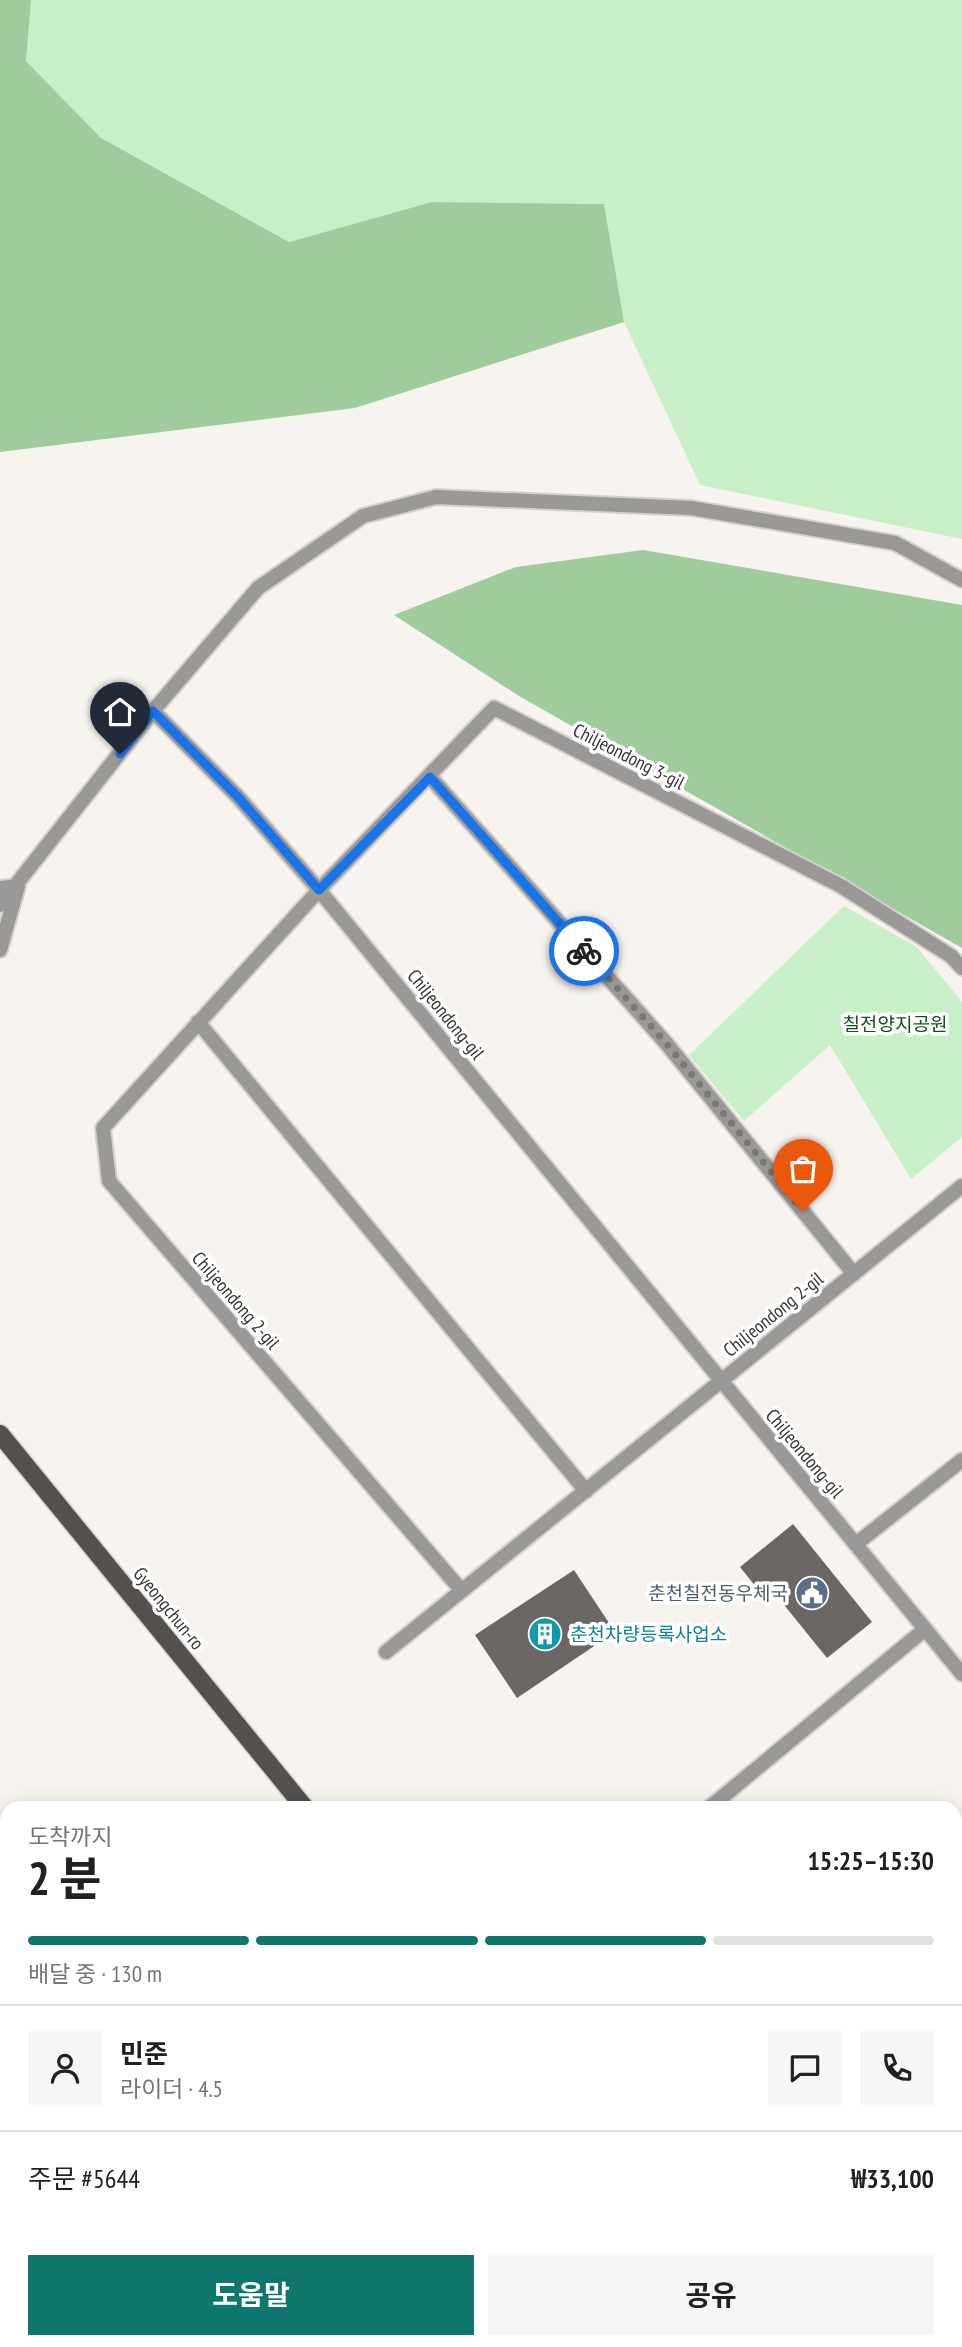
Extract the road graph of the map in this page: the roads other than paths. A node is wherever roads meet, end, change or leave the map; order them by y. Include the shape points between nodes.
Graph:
1 (962, 580) edge
2 (153, 711) junction
3 (430, 777) junction
4 (18, 886) junction
5 (0, 888) edge
6 (319, 890) junction
7 (0, 905) edge
8 (0, 950) edge
9 (962, 968) edge
10 (198, 1022) junction
11 (962, 1186) edge
12 (854, 1274) junction
13 (721, 1382) junction
14 (0, 1434) edge
15 (962, 1461) edge
16 (586, 1491) junction
17 (856, 1544) junction
18 (461, 1591) junction
19 (924, 1630) junction
20 (386, 1652) dead end
21 (962, 1674) edge
22 (299, 1801) edge
23 (717, 1801) edge

1 - 2 street via 895,543 691,508 436,497 363,516 258,588
2 - 4 street
2 - 6 street, Chiljeondong-gil via 239,798
3 - 6 street, Chiljeondong 3-gil
3 - 9 street, Chiljeondong 3-gil via 494,708 841,886 951,956
3 - 12 street, Chiljeondong 2-gil via 666,1043
4 - 5 street
4 - 7 street
4 - 8 street
6 - 10 street, Chiljeondong 2-gil
6 - 13 street, Chiljeondong-gil
10 - 16 street
10 - 18 street, Chiljeondong 2-gil via 103,1128 108,1181
11 - 12 street, Chiljeondong 2-gil
12 - 13 street, Chiljeondong 2-gil
13 - 16 street, Chiljeondong 2-gil
13 - 17 street, Chiljeondong-gil
14 - 22 main road, Gyeongchun-ro
15 - 17 street
16 - 18 street, Chiljeondong 2-gil
17 - 19 street, Chiljeondong-gil
18 - 20 street, Chiljeondong 2-gil
19 - 21 street, Chiljeondong-gil
19 - 23 street

